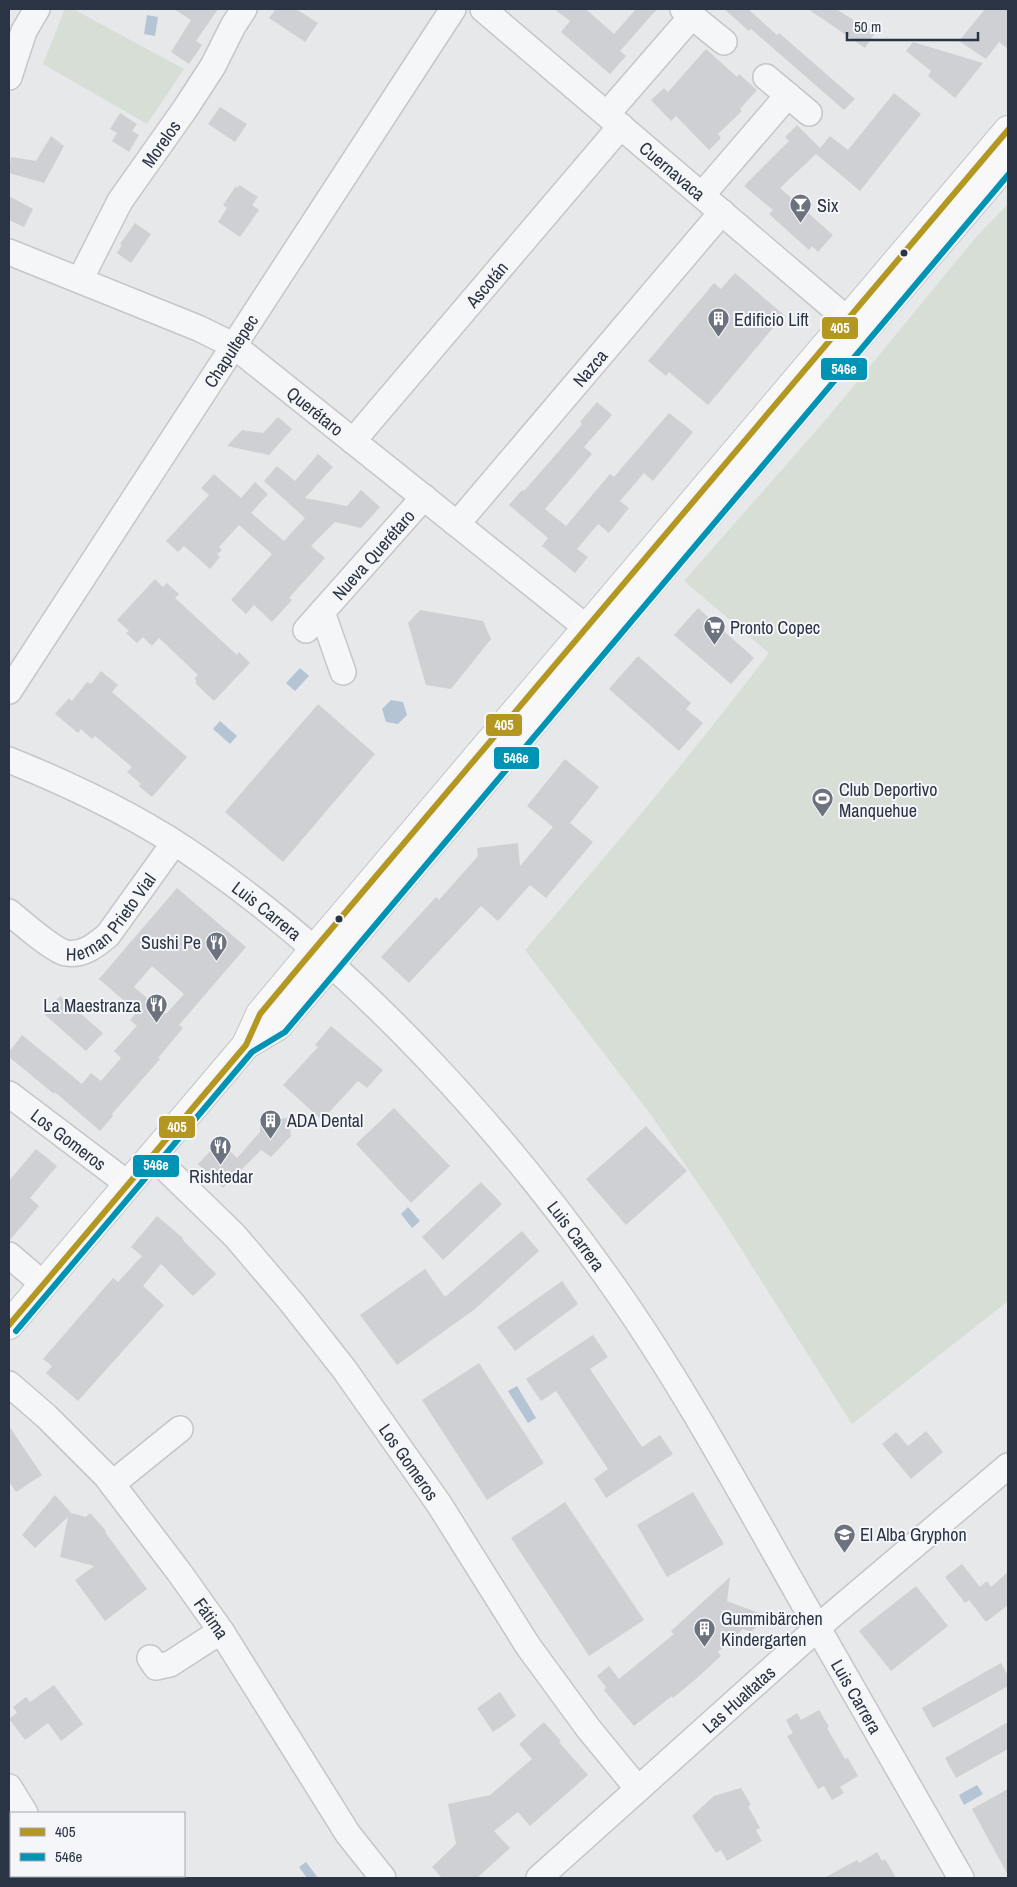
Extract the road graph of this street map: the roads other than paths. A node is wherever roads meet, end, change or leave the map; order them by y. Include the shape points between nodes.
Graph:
1 (36, 9) edge
2 (244, 9) edge
3 (453, 9) edge
4 (483, 9) edge
5 (688, 12) edge
6 (724, 42) dead end
7 (9, 77) edge
8 (766, 77) dead end
9 (788, 95) junction
10 (809, 113) dead end
11 (614, 120) junction
12 (1008, 130) edge
13 (1008, 162) edge
14 (702, 195) junction
15 (722, 212) junction
16 (9, 252) edge
17 (80, 280) junction
18 (855, 326) junction
19 (233, 345) junction
20 (353, 441) junction
21 (424, 497) junction
22 (457, 524) junction
23 (587, 628) junction
24 (343, 672) dead end
25 (9, 691) edge
26 (9, 760) edge
27 (174, 843) junction
28 (9, 912) edge
29 (322, 957) junction
30 (9, 1094) edge
31 (153, 1156) junction
32 (128, 1184) junction
33 (9, 1255) edge
34 (43, 1284) junction
35 (9, 1325) edge
36 (9, 1384) edge
37 (180, 1428) dead end
38 (1008, 1466) edge
39 (112, 1484) junction
40 (818, 1627) junction
41 (221, 1631) junction
42 (150, 1658) dead end
43 (9, 1787) edge
44 (638, 1789) junction
45 (24, 1812) edge
46 (383, 1878) edge
47 (539, 1878) edge
48 (961, 1878) edge

1 - 7 street via 24,31
2 - 17 street, Morelos via 213,66 120,201
3 - 19 street, Chapultepec
4 - 11 street, Cuernavaca
5 - 6 street
5 - 11 street, Ascotán
8 - 9 street
9 - 10 street
9 - 14 street
11 - 14 street, Cuernavaca
11 - 20 street, Ascotán
12 - 18 main road
13 - 18 main road
14 - 15 street, Cuernavaca
15 - 18 street, Cuernavaca
15 - 22 street, Nazca
16 - 17 street, Querétaro
17 - 19 street, Querétaro
18 - 23 main road
18 - 29 main road
19 - 20 street, Querétaro
19 - 25 street, Chapultepec
20 - 21 street, Querétaro
21 - 22 street, Querétaro
21 - 24 street, Nueva Querétaro via 314,621
22 - 23 street, Querétaro
23 - 29 main road
26 - 27 street, Luis Carrera via 71,786
27 - 28 street, Hernan Prieto Vial via 108,935 94,947 65,953
27 - 29 street, Luis Carrera via 245,893
29 - 31 main road via 260,1014 246,1045
29 - 40 street, Luis Carrera via 464,1098 573,1231 615,1288 682,1392
30 - 32 street, Los Gomeros
31 - 32 main road
31 - 44 street, Los Gomeros via 235,1236 344,1370 438,1504 528,1646
32 - 34 main road
33 - 34 street
34 - 35 main road
36 - 39 street, Fátima via 46,1416
37 - 39 street
38 - 40 street, Las Hualtatas
39 - 41 street, Fátima
40 - 44 street, Las Hualtatas
40 - 48 street, Luis Carrera
41 - 42 street via 170,1664 156,1667
41 - 46 street, Fátima via 348,1834
43 - 45 street
44 - 47 street, Las Hualtatas

